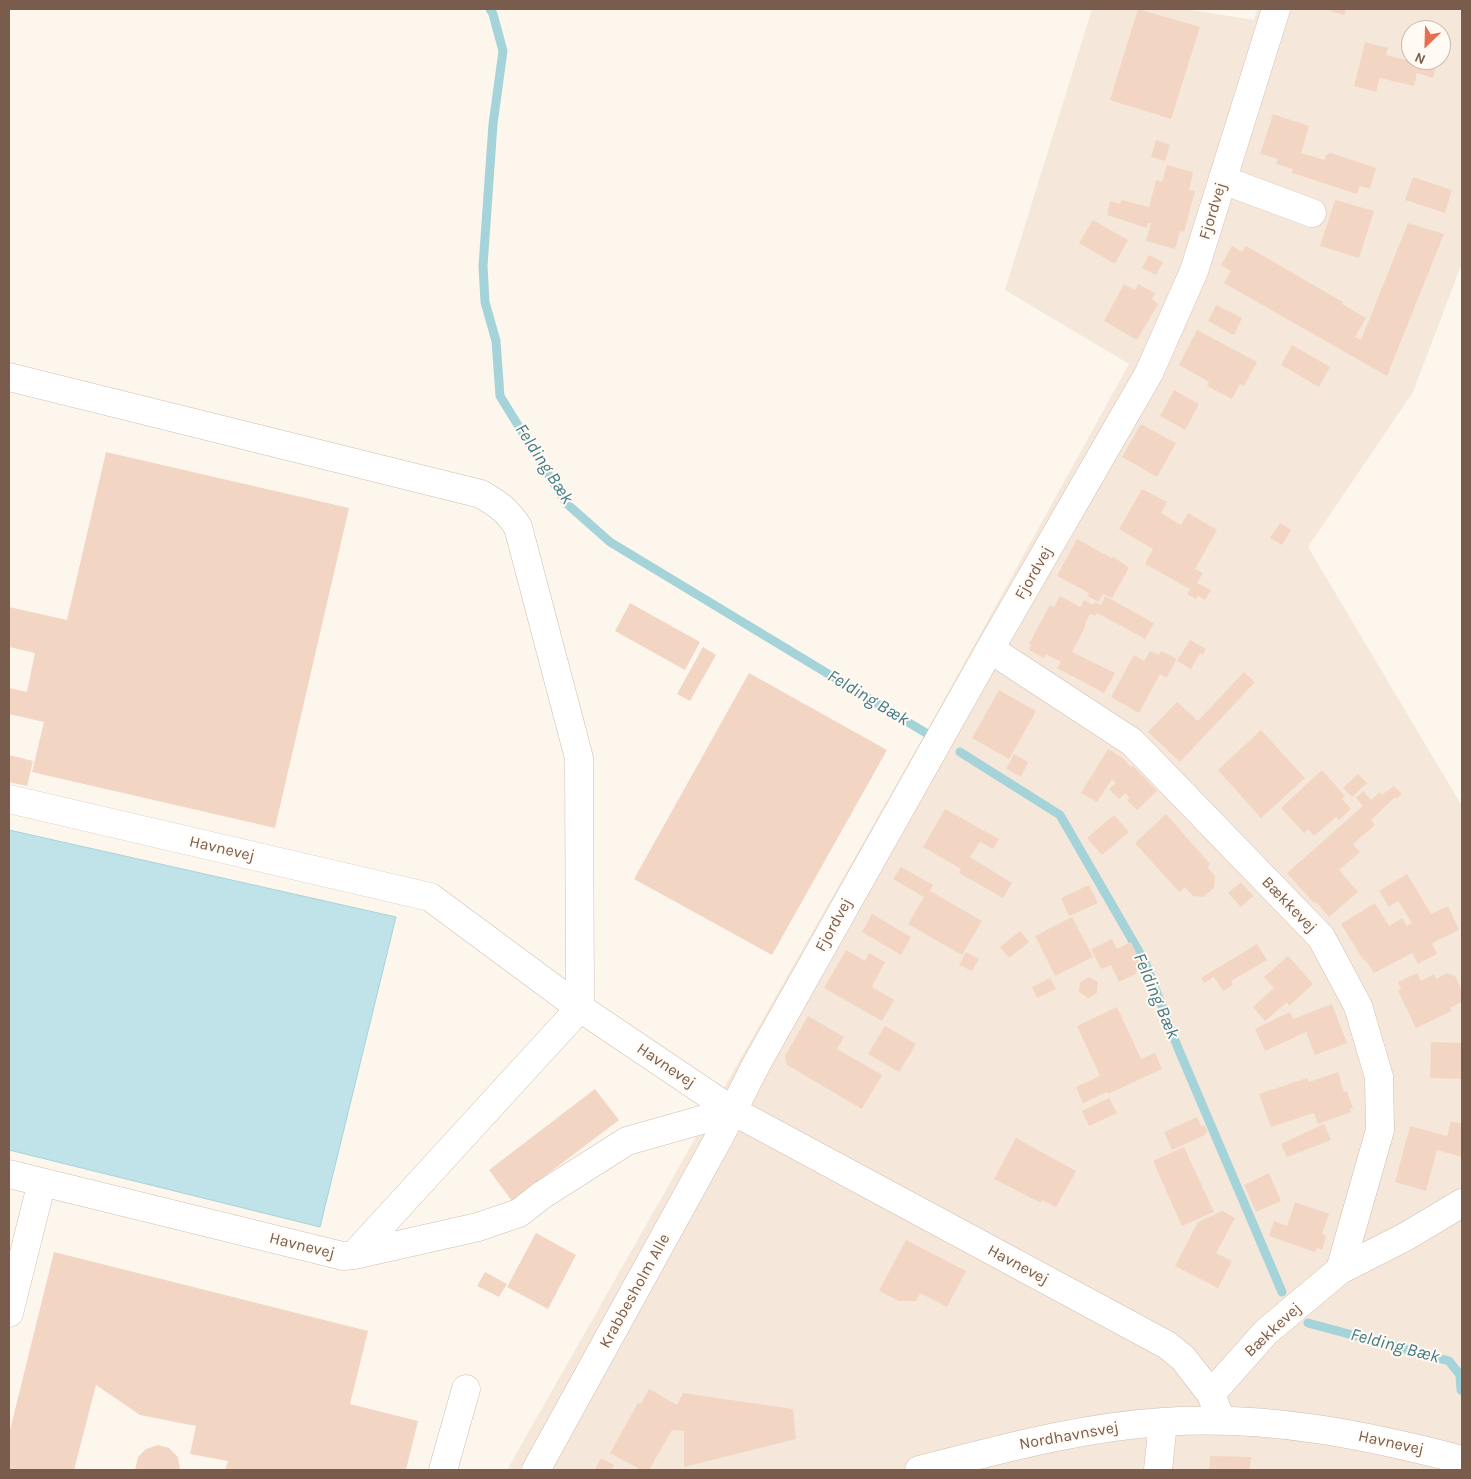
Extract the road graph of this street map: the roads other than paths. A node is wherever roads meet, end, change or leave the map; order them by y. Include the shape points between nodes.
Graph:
1 (1276, 9) edge
2 (1223, 180) junction
3 (1312, 213) dead end
4 (9, 377) edge
5 (990, 650) junction
6 (9, 798) edge
7 (580, 1008) junction
8 (733, 1111) junction
9 (9, 1174) edge
10 (42, 1182) junction
11 (1462, 1203) edge
12 (354, 1256) junction
13 (1340, 1270) junction
14 (9, 1313) edge
15 (466, 1389) dead end
16 (1210, 1394) junction
17 (1221, 1420) junction
18 (1163, 1422) junction
19 (1462, 1460) edge
20 (443, 1470) edge
21 (536, 1470) edge
22 (919, 1470) edge
23 (1158, 1470) edge

1 - 2 street, Fjordvej
2 - 3 street
2 - 5 street, Fjordvej via 1194,271 1149,373
4 - 7 street via 481,494 510,514 518,527 578,758
5 - 8 street, Fjordvej
5 - 13 street, Bækkevej via 1132,742 1321,937 1358,1006 1379,1077 1380,1130
6 - 7 street, Havnevej via 430,897
7 - 8 street, Havnevej
7 - 12 street, Havnevej
8 - 12 street via 627,1140 519,1213 478,1228
8 - 16 street, Havnevej via 1167,1345 1183,1358
8 - 21 street, Krabbesholm Alle
9 - 10 street, Havnevej
10 - 12 street, Havnevej via 343,1256
10 - 14 street
11 - 13 street, Bækkevej
13 - 16 street, Bækkevej via 1266,1332
15 - 20 street
16 - 17 street, Havnevej
17 - 18 street, Nordhavnsvej
17 - 19 street, Havnevej via 1286,1424 1344,1433
18 - 22 street, Nordhavnsvej via 1058,1436
18 - 23 street

